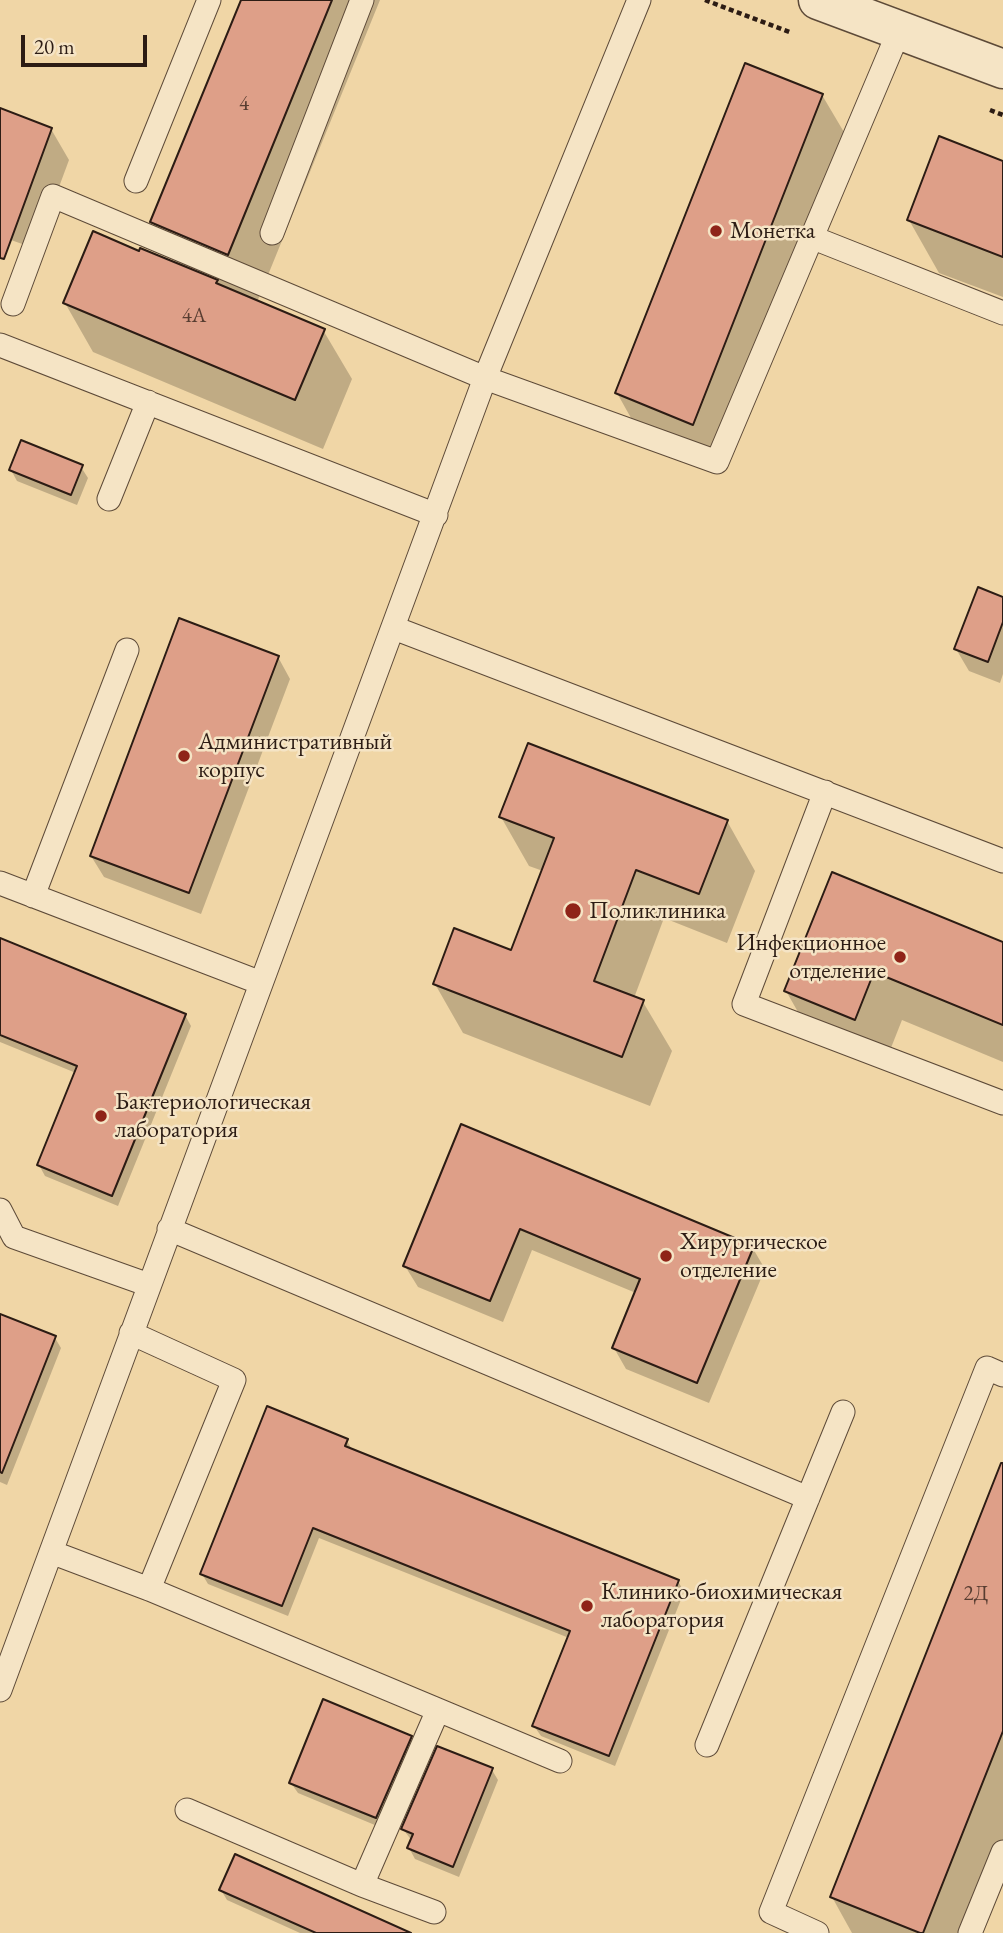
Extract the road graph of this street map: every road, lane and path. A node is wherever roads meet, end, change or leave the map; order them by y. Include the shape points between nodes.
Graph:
1 (209, 0) edge
2 (362, 0) edge
3 (639, 0) edge
4 (818, 0) edge
5 (899, 31) junction
6 (1003, 69) edge
7 (136, 181) dead end
8 (272, 233) dead end
9 (811, 237) junction
10 (13, 304) dead end
11 (1003, 313) edge
12 (0, 345) edge
13 (485, 378) junction
14 (148, 402) junction
15 (109, 499) dead end
16 (436, 515) junction
17 (394, 628) junction
18 (127, 650) dead end
19 (825, 792) junction
20 (1003, 861) edge
21 (0, 883) edge
22 (33, 896) junction
23 (261, 983) junction
24 (1003, 1103) edge
25 (0, 1210) edge
26 (170, 1229) junction
27 (149, 1285) junction
28 (131, 1333) junction
29 (1003, 1374) edge
30 (843, 1412) dead end
31 (808, 1498) junction
32 (51, 1552) junction
33 (149, 1589) junction
34 (0, 1690) edge
35 (438, 1710) junction
36 (707, 1745) dead end
37 (560, 1761) dead end
38 (187, 1810) dead end
39 (1003, 1852) edge
40 (362, 1885) junction
41 (434, 1912) dead end
42 (817, 1933) edge
43 (970, 1933) edge

1 - 7 lane
2 - 8 lane
3 - 13 lane
4 - 5 street
5 - 6 street
5 - 9 lane
9 - 11 lane
9 - 13 lane via 718,462
10 - 13 lane via 53,196
12 - 14 lane
13 - 16 lane
14 - 15 lane
14 - 16 lane
16 - 17 lane
17 - 19 lane
17 - 23 lane
18 - 22 lane
19 - 20 lane
19 - 24 lane via 744,1004
21 - 22 lane
22 - 23 lane
23 - 26 lane
25 - 27 lane via 14,1237
26 - 27 lane
26 - 31 lane
27 - 28 lane
28 - 32 lane
28 - 33 lane via 234,1380
29 - 42 lane via 987,1368 772,1912
30 - 31 lane
31 - 36 lane
32 - 33 lane
32 - 34 lane
33 - 35 lane
35 - 37 lane
35 - 40 lane
38 - 40 lane
39 - 43 lane
40 - 41 lane

